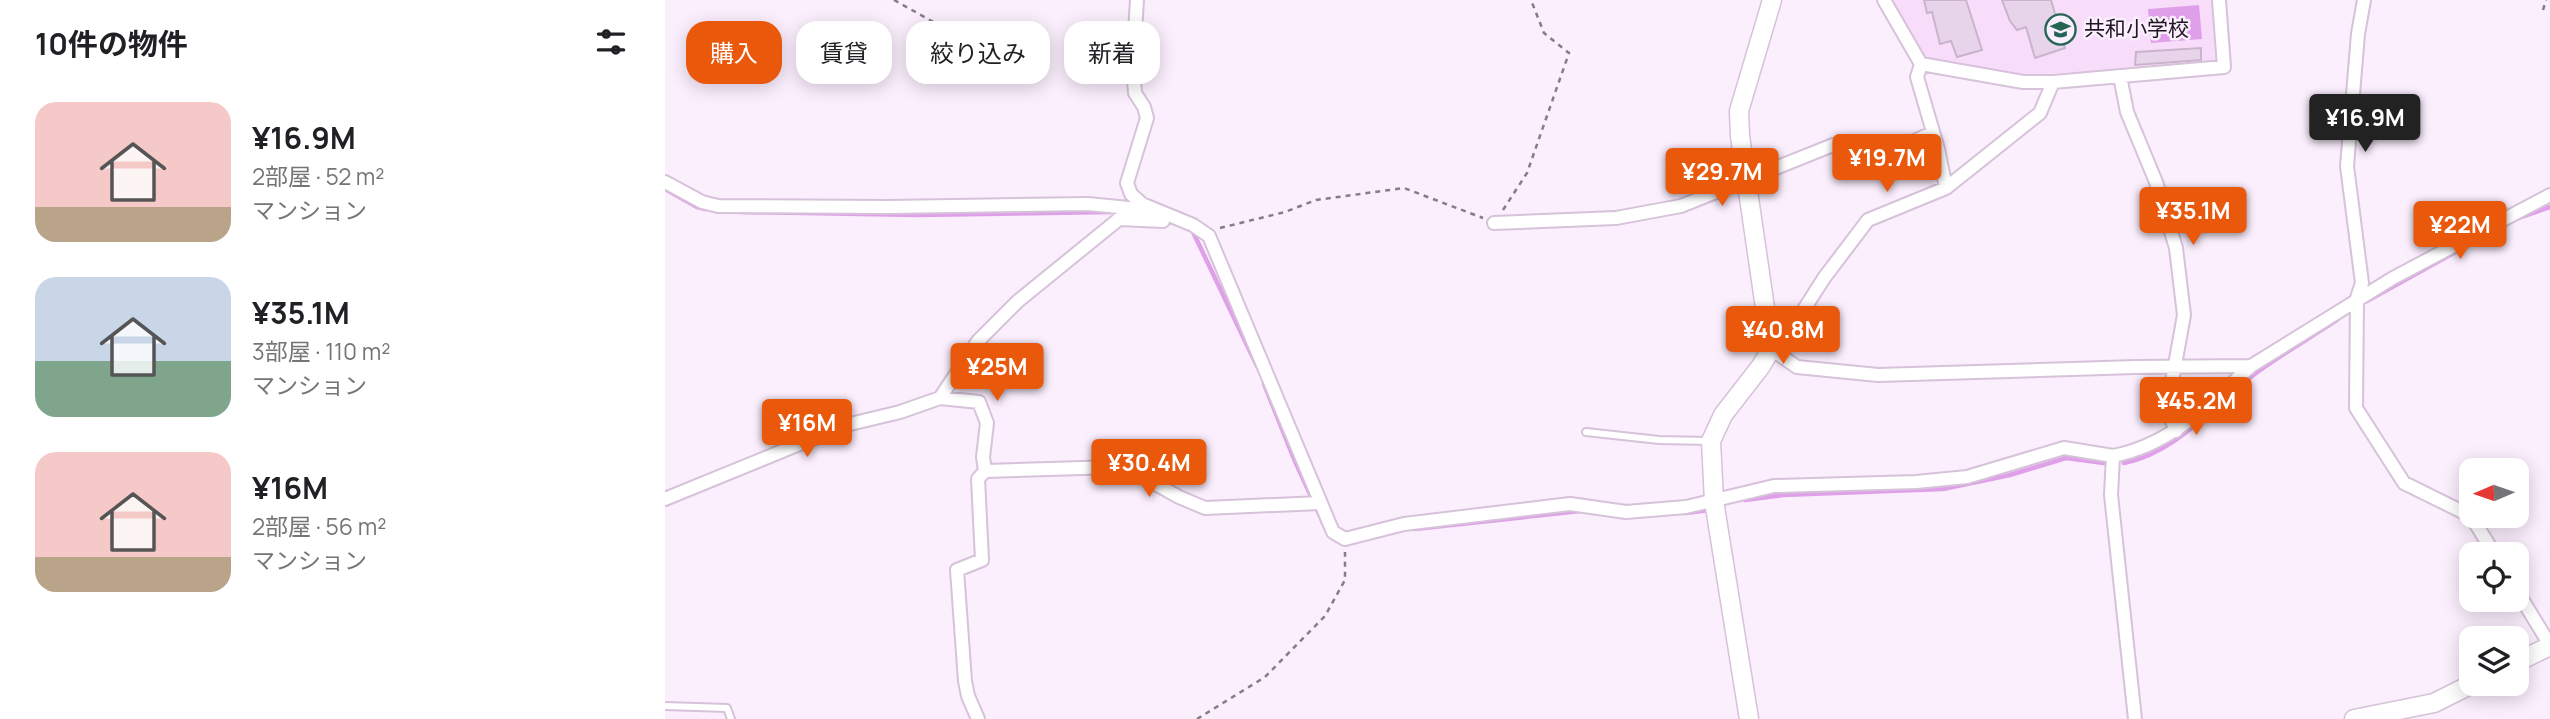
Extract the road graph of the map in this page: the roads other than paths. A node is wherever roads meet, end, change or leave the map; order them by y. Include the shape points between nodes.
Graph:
1 (1137, 0) edge
2 (1772, 0) edge
3 (1884, 0) edge
4 (2220, 0) edge
5 (2364, 0) edge
6 (1921, 64) junction
7 (2120, 76) junction
8 (2053, 82) junction
9 (1932, 133) junction
10 (1748, 180) junction
11 (665, 182) edge
12 (1946, 188) junction
13 (2550, 195) edge
14 (1164, 213) junction
15 (1494, 223) road end
16 (2357, 298) junction
17 (1771, 349) junction
18 (2251, 366) junction
19 (2176, 367) junction
20 (940, 398) junction
21 (2176, 431) junction
22 (1586, 432) dead end
23 (1711, 440) junction
24 (2113, 456) junction
25 (985, 471) junction
26 (665, 499) edge
27 (1714, 501) junction
28 (1315, 504) junction
29 (2487, 542) edge
30 (2529, 611) edge
31 (2550, 646) edge
32 (2529, 657) edge
33 (2459, 690) edge
34 (665, 706) edge
35 (731, 719) edge
36 (978, 719) edge
37 (1749, 719) edge
38 (2135, 719) edge
39 (2354, 719) edge

1 - 14 street via 1134,83 1147,118 1127,183 1142,204
2 - 10 street via 1739,111
3 - 6 street
4 - 7 street via 2224,67
5 - 16 street via 2347,166 2362,283
6 - 8 street via 2023,82
6 - 9 street via 1917,76
7 - 8 street
7 - 19 street via 2127,113 2156,182 2176,248 2183,315
8 - 12 street via 2040,113
9 - 10 street via 1887,154 1833,145
9 - 12 street
10 - 15 street via 1681,206 1616,218
10 - 17 street
11 - 14 street via 718,206 1088,204
12 - 17 street via 1868,220
13 - 16 street
14 - 20 street via 1163,221 1119,219 1028,292 978,341
14 - 28 street via 1209,236
16 - 18 street
16 - 29 street via 2356,408 2404,483 2471,516
17 - 19 street via 1797,367 1878,375
17 - 23 street via 1723,415
18 - 19 street
18 - 21 street
19 - 21 street via 2167,409
20 - 25 street via 979,402 987,424
20 - 26 street via 846,425
21 - 24 street via 2133,452
22 - 23 lane
23 - 27 street
24 - 27 street via 2064,448 1967,477 1774,486
24 - 38 street via 2111,495
25 - 28 street via 1115,467 1205,508
25 - 36 street via 978,479 982,560 957,570 965,681
27 - 28 street via 1626,512 1570,505 1404,524 1345,539 1333,533
27 - 37 street
30 - 31 street
31 - 32 street
33 - 39 street via 2434,703
34 - 35 lane via 727,708

